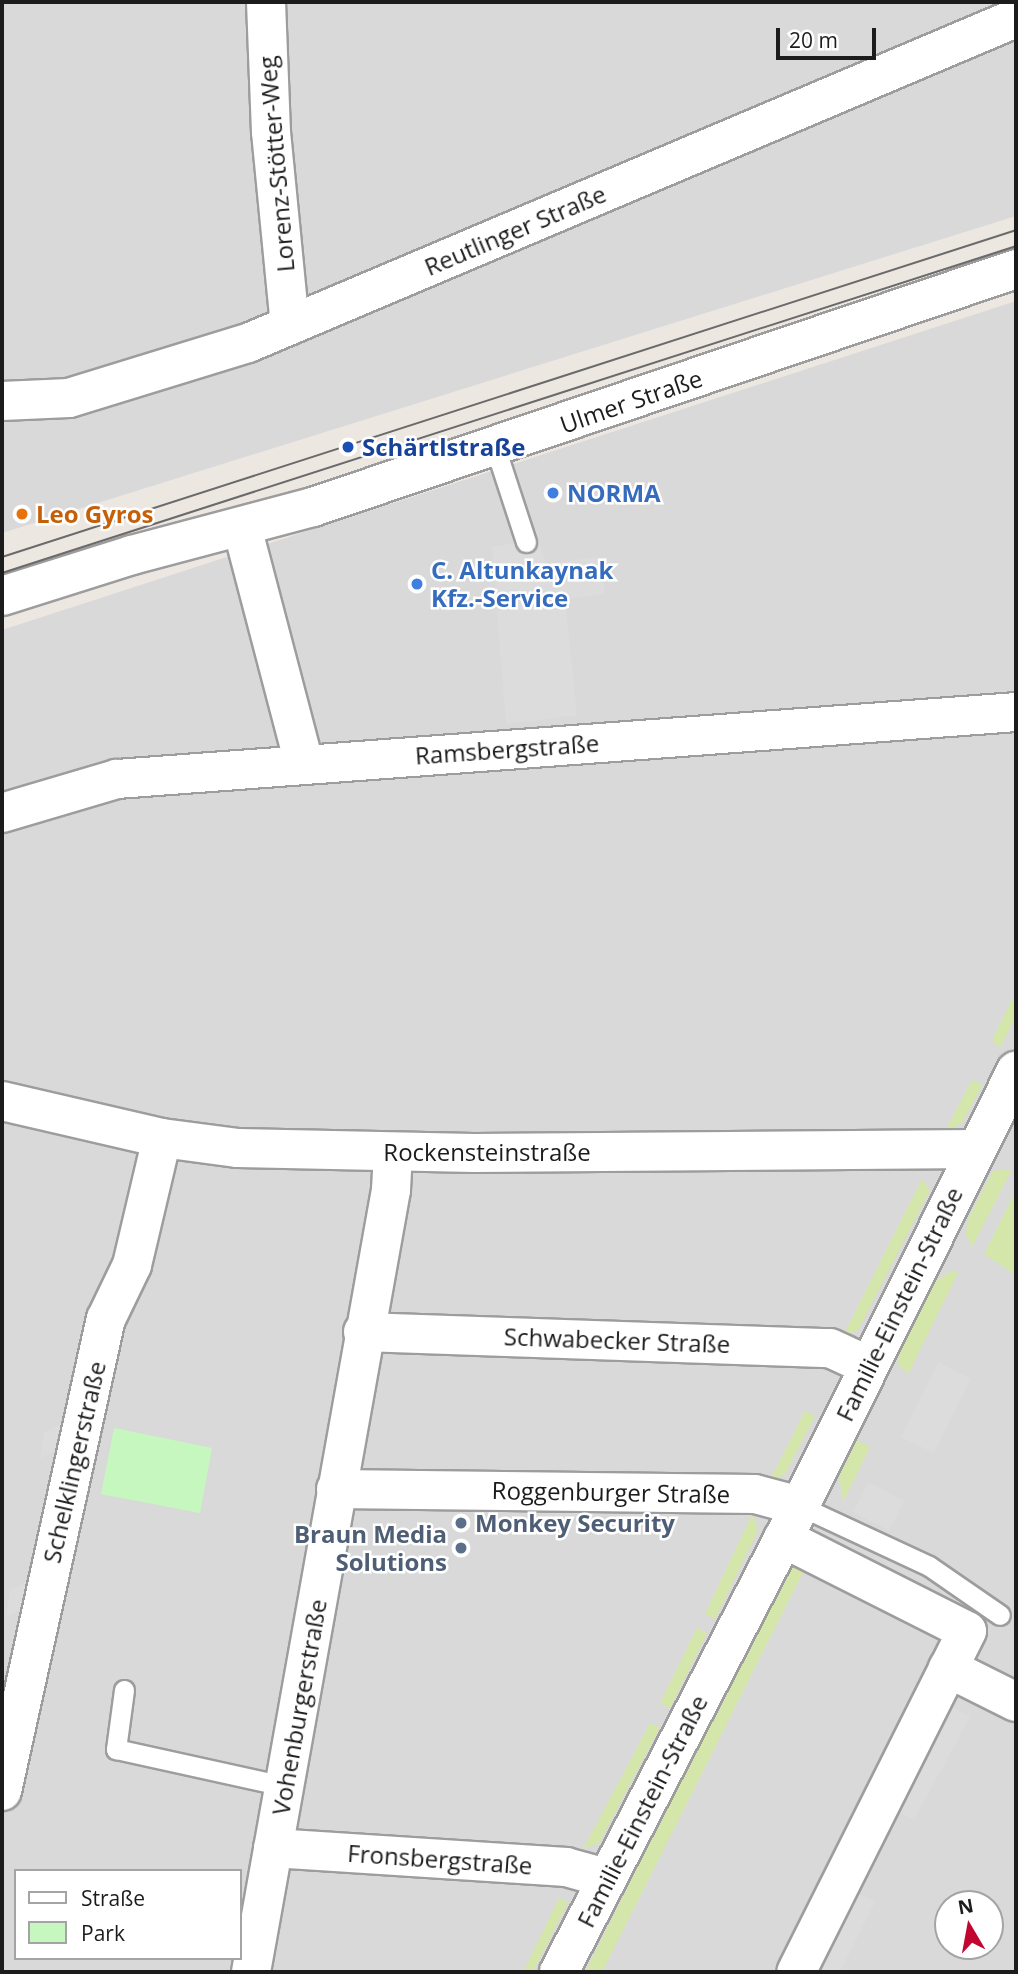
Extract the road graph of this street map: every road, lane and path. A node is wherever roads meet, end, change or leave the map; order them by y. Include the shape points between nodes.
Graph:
1 (266, 2) edge
2 (1016, 18) edge
3 (1016, 269) edge
4 (290, 325) junction
5 (2, 401) edge
6 (495, 447) junction
7 (242, 527) junction
8 (526, 542) dead end
9 (2, 596) edge
10 (1016, 712) edge
11 (304, 764) junction
12 (2, 813) edge
13 (1016, 1071) edge
14 (2, 1101) edge
15 (162, 1138) junction
16 (977, 1149) junction
17 (393, 1152) junction
18 (363, 1332) junction
19 (867, 1365) junction
20 (336, 1489) junction
21 (792, 1522) junction
22 (1000, 1615) dead end
23 (948, 1668) junction
24 (124, 1690) dead end
25 (1016, 1702) edge
26 (284, 1786) junction
27 (2, 1791) edge
28 (272, 1848) junction
29 (606, 1878) junction
30 (251, 1972) edge
31 (559, 1972) edge
32 (796, 1972) edge

1 - 4 street, Lorenz-Stötter-Weg via 271,132
2 - 4 street, Reutlinger Straße
3 - 6 street, Ulmer Straße
4 - 5 street, Reutlinger Straße via 69,398
6 - 7 street, Ulmer Straße
6 - 8 lane
7 - 9 street, Ulmer Straße
7 - 11 street
10 - 11 street, Ramsbergstraße
11 - 12 street, Ramsbergstraße via 117,779
13 - 16 street, Familie-Einstein-Straße
14 - 15 street, Rockensteinstraße
15 - 17 street, Rockensteinstraße via 238,1148
15 - 27 street, Schelklingerstraße via 132,1265 106,1319
16 - 17 street, Rockensteinstraße
16 - 19 street, Familie-Einstein-Straße
17 - 18 street, Vohenburgerstraße via 391,1190
18 - 19 street, Schwabecker Straße via 830,1348
18 - 20 street, Vohenburgerstraße
19 - 21 street, Familie-Einstein-Straße
20 - 21 street, Roggenburger Straße via 755,1494
20 - 26 street, Vohenburgerstraße
21 - 22 lane via 929,1566
21 - 23 street via 967,1631
21 - 29 street, Familie-Einstein-Straße
23 - 25 street
23 - 32 street
24 - 26 lane via 116,1749
26 - 28 street, Vohenburgerstraße
28 - 29 street, Fronsbergstraße via 566,1867
28 - 30 street, Vohenburgerstraße
29 - 31 street, Familie-Einstein-Straße

